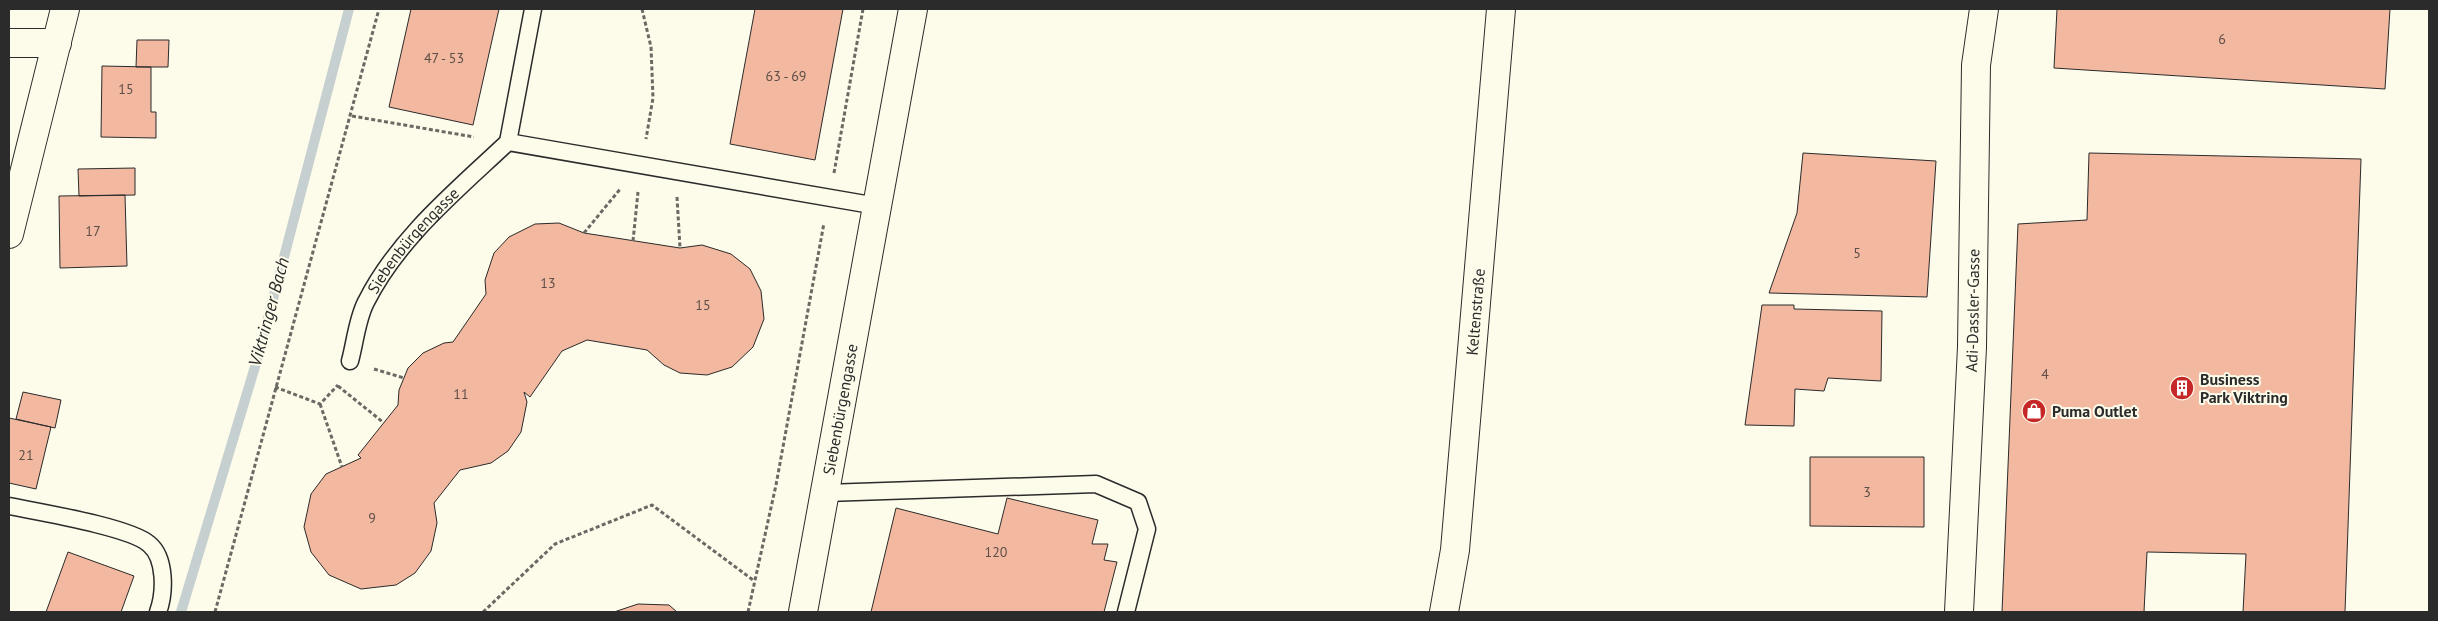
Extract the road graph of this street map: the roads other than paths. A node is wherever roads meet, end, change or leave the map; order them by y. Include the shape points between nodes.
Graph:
1 (65, 9) edge
2 (533, 9) edge
3 (913, 9) edge
4 (1501, 9) edge
5 (1984, 9) edge
6 (9, 43) edge
7 (57, 43) junction
8 (508, 142) junction
9 (877, 206) junction
10 (9, 234) edge
11 (350, 361) road end
12 (826, 493) junction
13 (9, 506) edge
14 (158, 612) edge
15 (803, 612) edge
16 (1126, 612) edge
17 (1444, 612) edge
18 (1959, 612) edge

1 - 7 street
2 - 8 lane
3 - 9 street, Siebenbürgengasse
4 - 17 street, Keltenstraße via 1455,550
5 - 18 street, Adi-Dassler-Gasse via 1976,65 1972,347
6 - 7 street
7 - 10 street
8 - 9 lane
8 - 11 lane, Siebenbürgengasse via 440,206 397,254 365,303
9 - 12 street, Siebenbürgengasse
12 - 15 street, Siebenbürgengasse
12 - 16 lane via 1096,484 1138,502 1146,529
13 - 14 lane via 123,531 150,544 162,566 162,601

